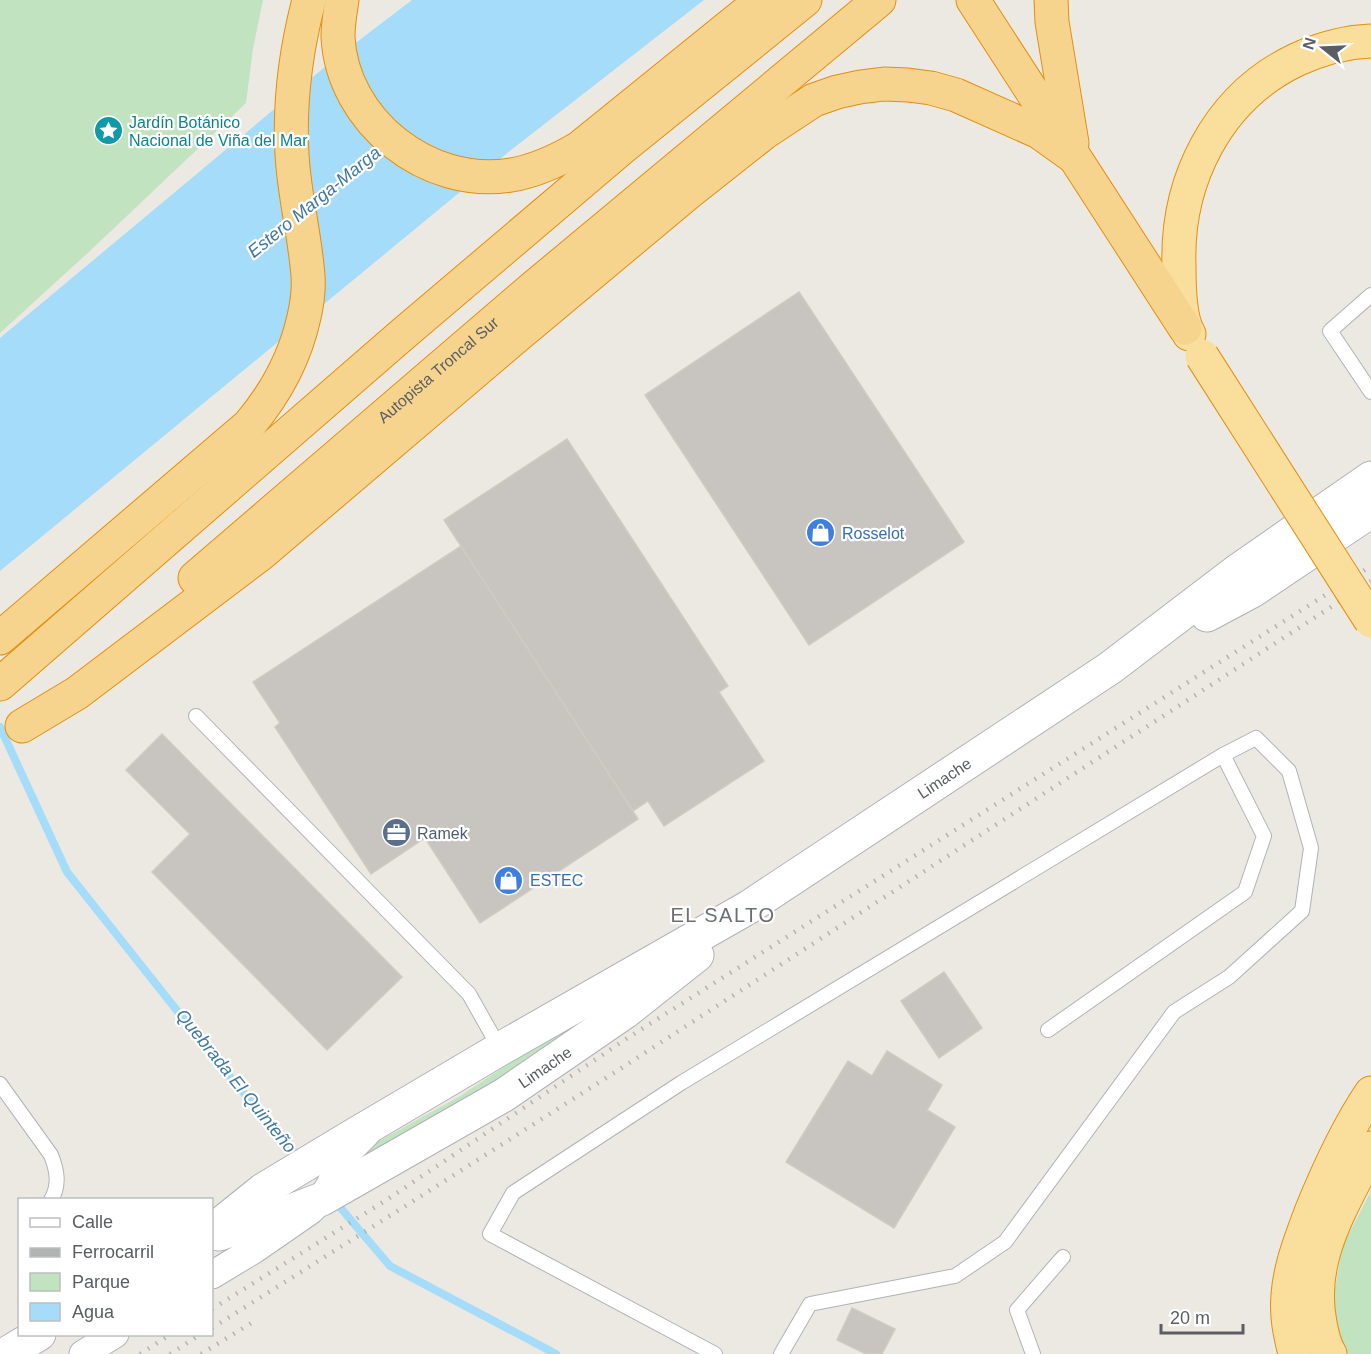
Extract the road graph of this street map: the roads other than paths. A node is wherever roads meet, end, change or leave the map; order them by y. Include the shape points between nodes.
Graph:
1 (342, 0) edge
2 (762, 0) edge
3 (806, 0) edge
4 (879, 0) edge
5 (974, 0) edge
6 (1051, 0) edge
7 (309, 1) edge
8 (1371, 41) edge
9 (1074, 157) junction
10 (1371, 295) edge
11 (1185, 328) junction
12 (1371, 392) edge
13 (1371, 478) edge
14 (1371, 512) edge
15 (1371, 621) edge
16 (0, 638) edge
17 (1110, 668) junction
18 (2, 682) edge
19 (196, 716) dead end
20 (11, 734) edge
21 (1223, 755) junction
22 (749, 907) junction
23 (1048, 1030) dead end
24 (500, 1049) junction
25 (0, 1084) edge
26 (1371, 1093) edge
27 (363, 1144) junction
28 (1371, 1148) edge
29 (52, 1198) edge
30 (294, 1216) junction
31 (213, 1230) edge
32 (213, 1237) edge
33 (1063, 1257) dead end
34 (213, 1274) edge
35 (37, 1336) edge
36 (113, 1336) edge
37 (6, 1354) edge
38 (83, 1354) edge
39 (715, 1354) edge
40 (781, 1354) edge
41 (1033, 1354) edge
42 (1295, 1354) edge
43 (1330, 1354) edge

1 - 2 highway via 338,38 342,61 350,84 375,124 412,156 435,167 484,177 534,170 579,148
3 - 18 highway via 622,148
4 - 20 highway, Autopista Troncal Sur via 534,286
5 - 9 highway
6 - 9 highway
7 - 16 highway via 294,77 292,115 296,192 309,278 300,334 291,360 249,426
8 - 11 highway via 1327,48 1284,66 1246,93 1215,129 1192,175 1180,229 1178,258
9 - 11 highway
9 - 20 highway via 1040,132 931,88 876,85 814,100 764,133 688,194 262,553 77,693
10 - 12 lane via 1330,331
11 - 15 highway, bridge
13 - 17 main road, Limache via 1240,569
14 - 17 main road, Limache via 1252,591
17 - 22 main road, Limache
19 - 24 lane via 469,994
21 - 23 lane via 1264,836 1245,892
21 - 39 lane via 691,1077 513,1193 490,1234
21 - 40 lane via 1256,738 1289,771 1311,849 1302,911 1229,977 1174,1012 1005,1242 955,1276 810,1304
22 - 24 main road, Limache
22 - 27 main road, Limache via 694,958 625,1012 504,1095
24 - 27 main road, Limache
25 - 29 lane via 51,1155 57,1177
26 - 42 highway via 1323,1181 1292,1267 1287,1315
27 - 30 main road, Limache via 322,1199
27 - 31 main road, Limache via 263,1190
28 - 43 highway via 1326,1241 1317,1278 1318,1315
30 - 32 main road, Limache
30 - 34 street, Limache
33 - 41 lane via 1017,1311
35 - 37 main road
36 - 38 street

